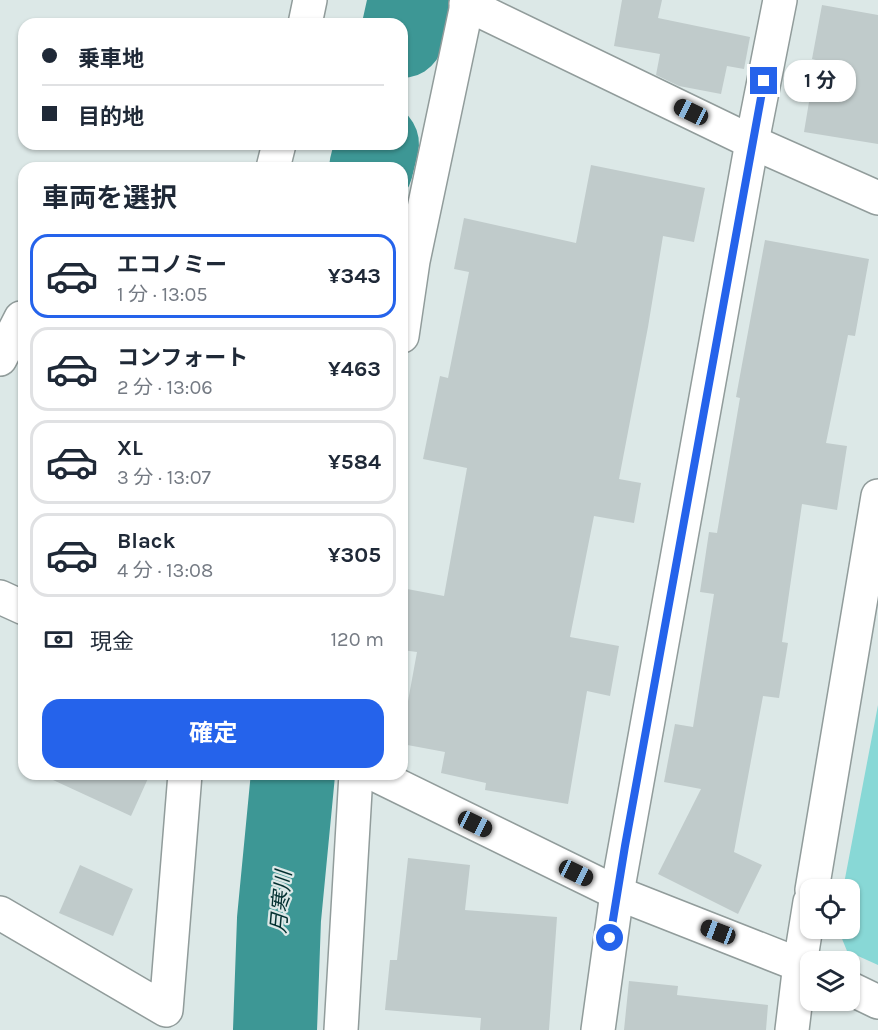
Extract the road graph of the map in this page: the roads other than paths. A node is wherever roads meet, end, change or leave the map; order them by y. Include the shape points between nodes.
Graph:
1 (310, 0) edge
2 (780, 0) edge
3 (467, 2) edge
4 (306, 18) edge
5 (753, 142) junction
6 (878, 198) edge
7 (408, 295) edge
8 (18, 324) edge
9 (0, 359) edge
10 (877, 508) edge
11 (0, 597) edge
12 (18, 605) edge
13 (185, 780) edge
14 (356, 780) edge
15 (386, 780) edge
16 (814, 879) edge
17 (617, 893) junction
18 (0, 913) edge
19 (800, 964) edge
20 (800, 991) edge
21 (860, 993) edge
22 (878, 1002) edge
23 (341, 1030) edge
24 (598, 1030) edge
25 (792, 1030) edge

1 - 4 street
2 - 5 street
3 - 5 street
3 - 7 street
5 - 6 street
5 - 17 street
8 - 9 street
10 - 16 street
11 - 12 street
13 - 18 street via 166,1010
14 - 23 street
15 - 17 street
17 - 19 street
17 - 24 street
20 - 25 street
21 - 22 street

